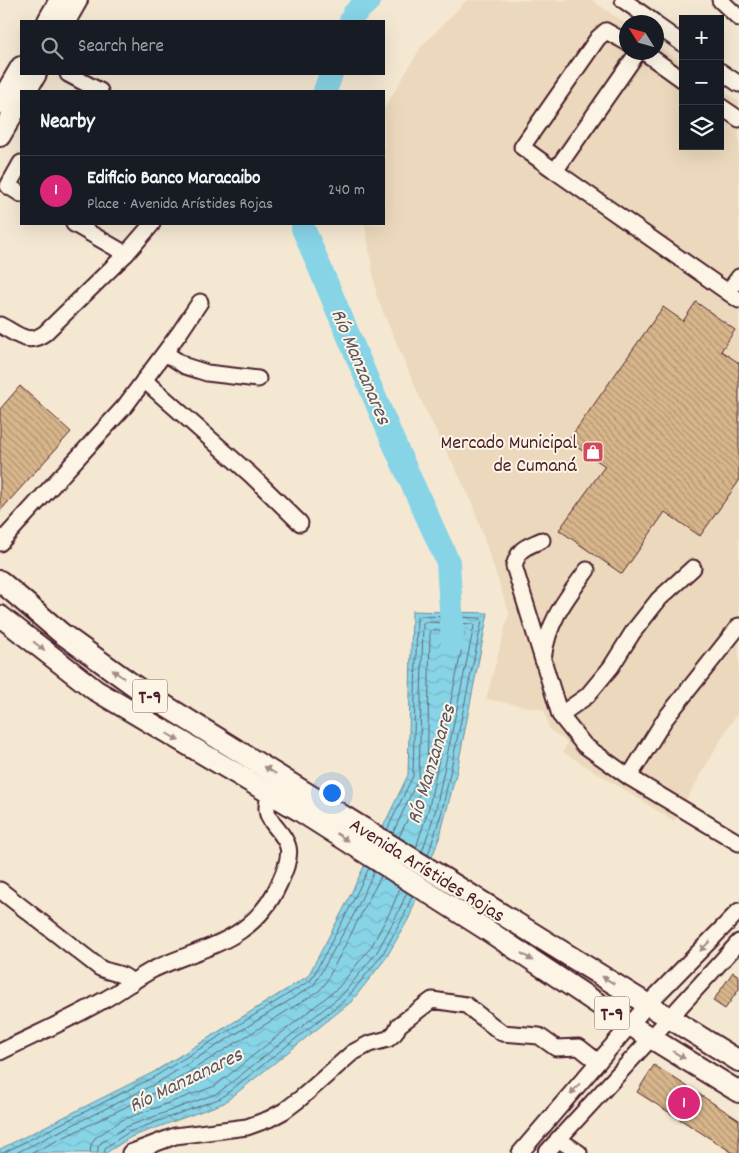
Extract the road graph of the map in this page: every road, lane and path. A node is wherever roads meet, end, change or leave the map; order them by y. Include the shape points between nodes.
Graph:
1 (60, 0) edge
2 (77, 0) edge
3 (623, 0) edge
4 (720, 0) edge
5 (643, 15) edge
6 (739, 18) edge
7 (49, 20) edge
8 (66, 20) edge
9 (664, 31) edge
10 (619, 38) edge
11 (679, 41) edge
12 (632, 60) edge
13 (655, 60) edge
14 (20, 69) edge
15 (724, 74) edge
16 (35, 75) edge
17 (70, 75) edge
18 (679, 77) edge
19 (739, 84) edge
20 (27, 90) edge
21 (98, 90) edge
22 (20, 102) edge
23 (0, 103) edge
24 (724, 108) edge
25 (738, 117) edge
26 (0, 136) edge
27 (20, 165) edge
28 (555, 171) junction
29 (20, 193) edge
30 (76, 225) edge
31 (147, 225) edge
32 (126, 254) junction
33 (739, 277) edge
34 (734, 296) edge
35 (200, 302) dead end
36 (0, 325) edge
37 (165, 352) junction
38 (258, 379) dead end
39 (144, 380) junction
40 (300, 523) dead end
41 (542, 540) dead end
42 (0, 543) edge
43 (693, 568) dead end
44 (587, 570) dead end
45 (0, 581) edge
46 (0, 616) edge
47 (739, 626) edge
48 (543, 662) junction
49 (560, 716) junction
50 (629, 777) junction
51 (270, 794) junction
52 (306, 803) junction
53 (739, 843) edge
54 (0, 890) edge
55 (739, 911) edge
56 (739, 942) edge
57 (132, 983) junction
58 (648, 1004) junction
59 (669, 1018) junction
60 (630, 1025) junction
61 (652, 1039) junction
62 (0, 1052) edge
63 (739, 1061) edge
64 (598, 1062) junction
65 (739, 1092) edge
66 (558, 1140) junction
67 (130, 1153) edge
68 (520, 1153) edge
69 (546, 1153) edge
70 (578, 1153) edge

1 - 7 main road
2 - 8 main road
3 - 5 street
4 - 6 street
9 - 11 street
10 - 28 street via 606,31 598,38 522,147
12 - 28 street
13 - 18 street
14 - 23 main road
15 - 19 street
16 - 20 main road
17 - 21 street
22 - 26 main road
24 - 25 street
27 - 29 street via 8,186
28 - 34 street
30 - 32 street
31 - 32 street
32 - 36 street via 36,339 27,339
33 - 34 street
35 - 37 street
37 - 38 street via 185,366 207,373
37 - 39 street
39 - 40 street
39 - 42 street via 125,406
41 - 48 street via 518,553 514,566
43 - 49 street via 659,599 611,667 586,696
44 - 48 street via 553,620 545,642
52 -> 45 main road, Avenida Arístides Rojas / T-9 via 61,633
46 -> 51 main road, Avenida Arístides Rojas / T-9 via 95,690
47 - 50 street via 665,719
48 - 49 street
49 - 50 street via 584,745
50 - 53 street
51 - 52 main road, Avenida Arístides Rojas / T-9
51 - 57 street via 266,804 268,815 288,847 288,854 279,886 266,906 230,939 153,970
58 -> 52 main road, Avenida Arístides Rojas / T-9 via 497,912
52 -> 60 main road, Avenida Arístides Rojas / T-9
54 - 57 street via 100,968 123,975
55 -> 58 street
56 - 59 street
57 - 62 street via 102,1002
58 - 59 main road, Avenida Arístides Rojas / T-9
58 - 60 street
59 - 61 street
59 - 63 main road, Avenida Arístides Rojas / T-9
60 - 61 main road, Avenida Arístides Rojas / T-9
60 - 64 street
61 -> 65 main road, Avenida Arístides Rojas / T-9
61 - 66 street
64 - 67 street via 579,1047 556,1048 539,1036 502,1033 466,1005 432,1000 398,1025 388,1040 369,1044 352,1053 301,1098 276,1115 247,1127 175,1136
64 -> 68 street
66 - 69 street
66 - 70 street

